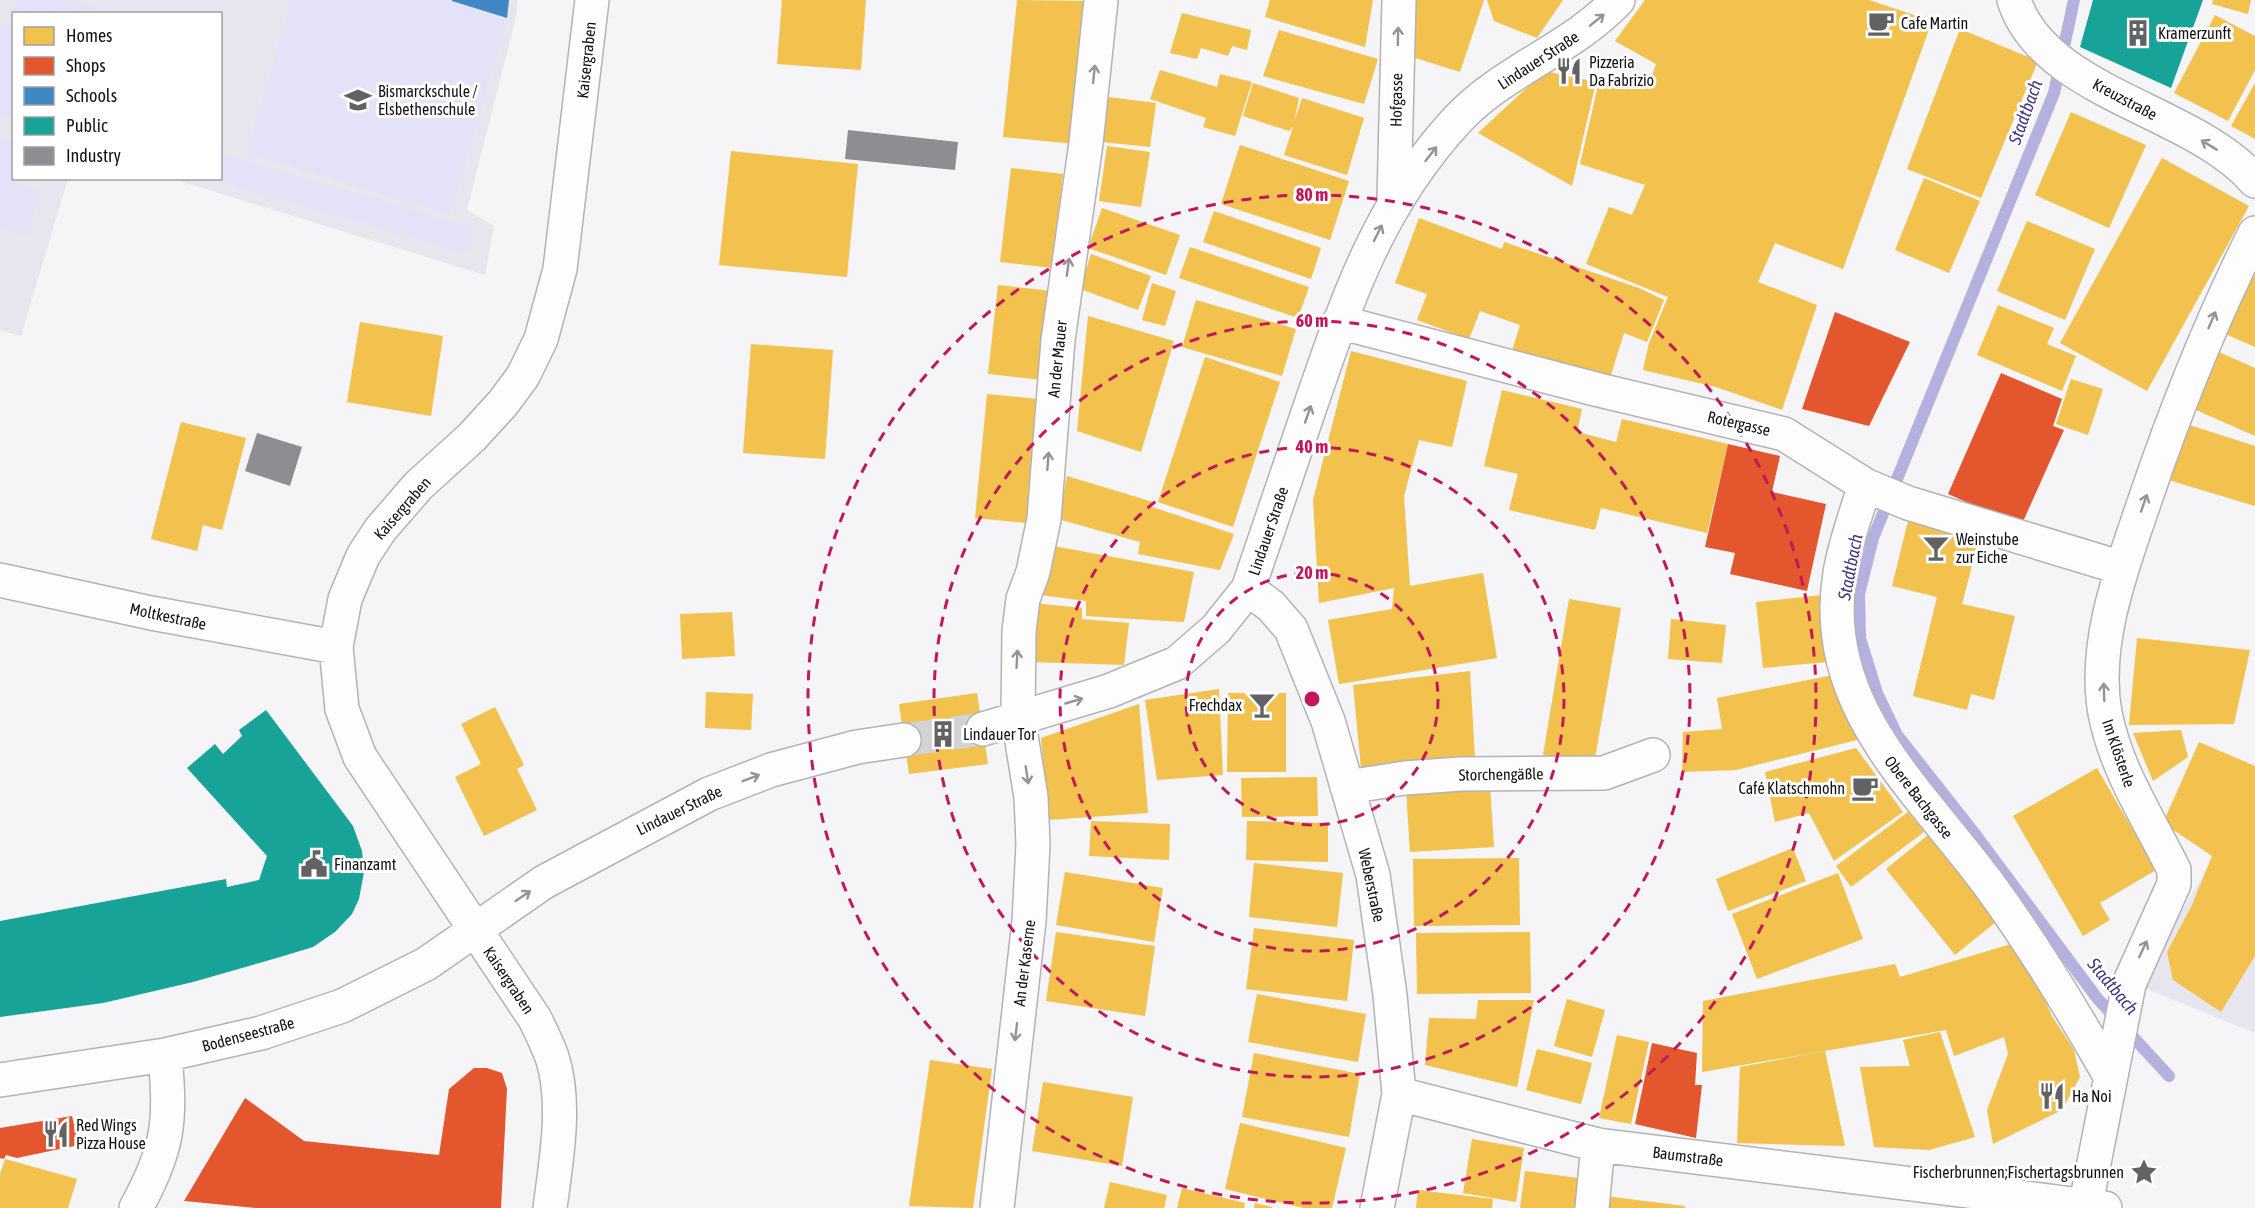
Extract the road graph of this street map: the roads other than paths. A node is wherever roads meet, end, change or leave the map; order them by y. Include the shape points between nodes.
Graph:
1 (592, 0) edge
2 (1101, 0) edge
3 (1399, 0) edge
4 (1618, 0) edge
5 (2014, 0) edge
6 (2255, 181) edge
7 (1395, 200) junction
8 (2255, 233) edge
9 (1339, 322) junction
10 (1869, 487) junction
11 (2122, 568) junction
12 (0, 580) edge
13 (1248, 589) junction
14 (336, 647) junction
15 (1018, 717) junction
16 (983, 729) tunnel mouth
17 (904, 740) tunnel mouth
18 (1653, 755) dead end
19 (1347, 788) junction
20 (474, 928) junction
21 (165, 1055) junction
22 (2114, 1060) junction
23 (0, 1080) edge
24 (1399, 1094) junction
25 (1598, 1145) junction
26 (1933, 1197) edge
27 (2095, 1206) edge
28 (136, 1208) edge
29 (550, 1208) edge
30 (997, 1208) edge
31 (1377, 1208) edge
32 (1592, 1208) edge

1 - 14 street, Kaisergraben via 560,269 541,339 523,376 503,403 418,486 380,530 363,556 345,599
15 -> 2 street, An der Mauer via 1018,631 1044,519 1058,340 1089,122
7 -> 3 street, Hofgasse
7 -> 4 street, Lindauer Straße via 1458,118 1512,74 1598,21
6 -> 5 street, Kreuzstraße via 2211,145 2063,63 2017,12
9 -> 7 street, Lindauer Straße via 1359,269
11 -> 8 street, Im Klösterle via 2206,334
9 - 10 street, Rotergasse via 1784,434
13 -> 9 street, Lindauer Straße
10 - 11 street, Rotergasse via 1908,503
10 - 22 street, Obere Bachgasse via 1840,573 1837,626 1848,683 1879,745 1989,884
22 -> 11 street, Im Klösterle via 2132,974 2174,884 2174,870 2130,788 2105,712 2106,639
12 - 14 street, Moltkestraße
15 -> 13 street, Lindauer Straße via 1109,691 1178,663 1227,617
13 - 19 street, Weberstraße via 1271,606 1291,629 1328,721
14 - 20 street, Kaisergraben via 342,709 360,757
15 - 16 street, Lindauer Straße
15 -> 30 street, An der Kaserne via 1034,844
20 -> 17 street, Lindauer Straße via 544,882 709,794 771,770 857,747
18 - 19 street, Storchengäßle via 1604,774 1461,774
19 - 24 street, Weberstraße via 1373,875
20 - 21 street, Bodenseestraße via 426,964 342,1006 261,1033
20 - 29 street, Kaisergraben via 535,1019 552,1058 558,1102
21 - 23 street, Bodenseestraße
21 - 28 street via 168,1119 164,1149
22 - 27 street, Im Klösterle
24 - 25 street, Baumstraße
24 - 31 street, Weberstraße
25 - 26 street, Baumstraße
25 - 32 street
26 - 27 street, Baumstraße via 1982,1192

